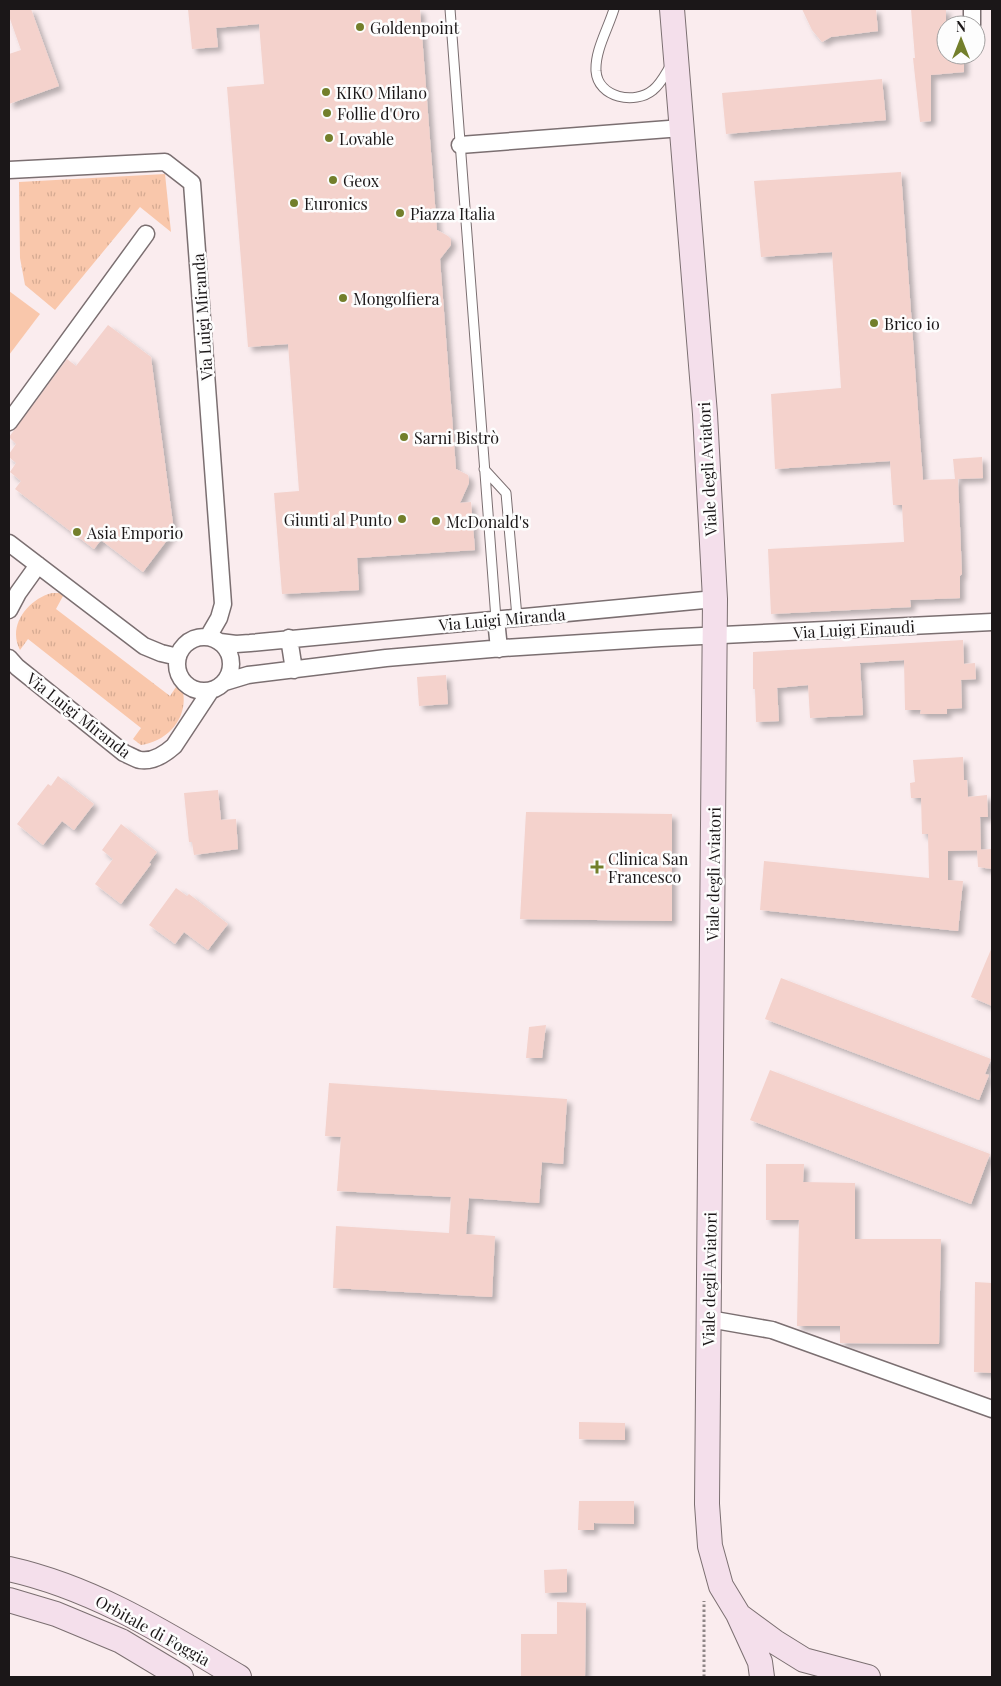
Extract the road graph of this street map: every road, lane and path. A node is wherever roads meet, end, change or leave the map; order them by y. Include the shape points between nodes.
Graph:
1 (450, 9) edge
2 (614, 9) edge
3 (672, 9) edge
4 (676, 56) junction
5 (682, 128) junction
6 (460, 145) junction
7 (9, 170) edge
8 (146, 234) dead end
9 (9, 422) edge
10 (484, 469) junction
11 (9, 543) edge
12 (38, 565) junction
13 (715, 599) junction
14 (9, 610) edge
15 (517, 617) junction
16 (496, 619) junction
17 (992, 622) edge
18 (715, 635) junction
19 (289, 638) junction
20 (214, 640) junction
21 (499, 649) junction
22 (178, 657) junction
23 (9, 658) edge
24 (294, 670) junction
25 (225, 682) junction
26 (211, 690) junction
27 (708, 1319) junction
28 (992, 1410) edge
29 (9, 1569) edge
30 (9, 1600) edge
31 (738, 1614) junction
32 (181, 1677) edge
33 (239, 1677) edge
34 (762, 1677) edge
35 (868, 1677) edge

1 - 6 lane
2 - 4 lane via 596,60 596,74 609,93 623,98 638,98 654,90
3 - 4 main road, Viale degli Aviatori
4 - 5 main road, Viale degli Aviatori
5 - 6 street
5 - 13 main road, Viale degli Aviatori via 705,414
6 - 10 lane
7 - 20 street, Via Luigi Miranda via 165,162 192,183 223,604
8 - 9 street
10 - 15 lane via 506,493
10 - 16 lane
11 - 12 street
12 - 14 street
12 - 22 street via 144,646
13 - 15 street, Via Luigi Miranda
13 - 18 main road, Viale degli Aviatori
15 - 16 street, Via Luigi Miranda
16 - 19 street, Via Luigi Miranda
16 - 21 street
17 - 18 street, Via Luigi Einaudi
18 - 21 street, Via Luigi Miranda
18 - 27 main road, Viale degli Aviatori
19 - 20 street, Via Luigi Miranda via 236,644
19 - 24 street
20 - 22 street via 193,639
20 - 25 street via 226,648 230,656 231,665
21 - 24 street, Via Luigi Miranda via 386,658
22 - 26 street via 179,675 184,682 200,691
23 - 26 street, Via Luigi Miranda via 124,753 139,760 168,752
24 - 25 street, Via Luigi Miranda via 248,675
25 - 26 street
27 - 28 street via 772,1330
27 - 31 main road, Viale degli Aviatori via 707,1504 710,1546 721,1586
29 - 33 main road, Orbitale di Foggia via 32,1574 96,1598 151,1624
30 - 32 main road, Orbitale di Foggia via 56,1614 121,1640
31 - 34 main road, Viale degli Aviatori via 760,1662
31 - 35 main road, Viale degli Aviatori via 804,1660

